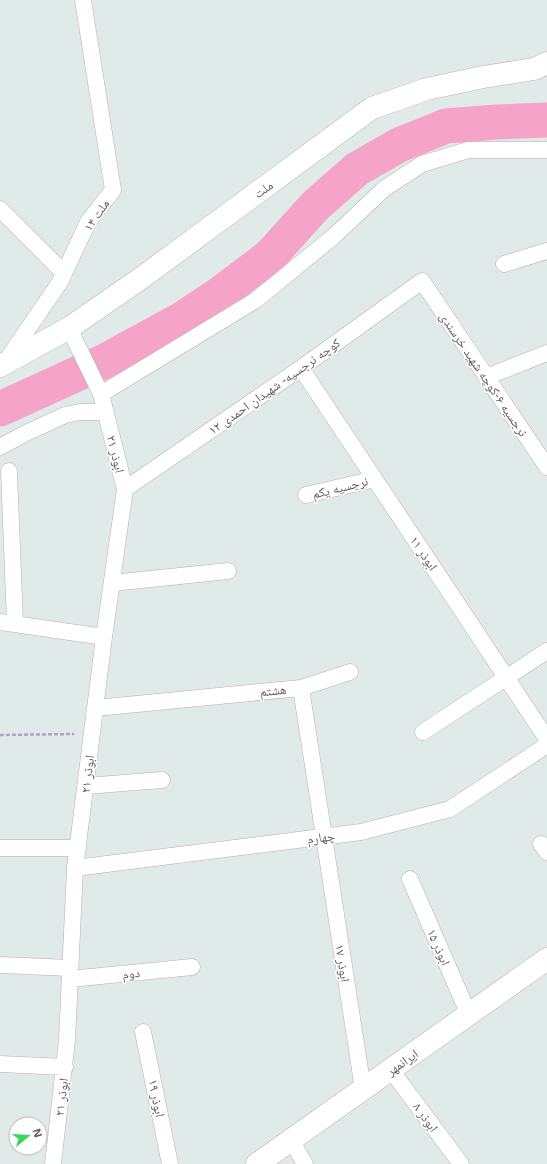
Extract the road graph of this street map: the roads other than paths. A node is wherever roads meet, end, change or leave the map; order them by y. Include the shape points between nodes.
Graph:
1 (83, 0) edge
2 (547, 63) edge
3 (547, 150) edge
4 (0, 209) edge
5 (547, 251) edge
6 (504, 264) dead end
7 (64, 273) junction
8 (422, 281) joint
9 (69, 328) junction
10 (547, 353) edge
11 (2, 364) edge
12 (301, 368) junction
13 (486, 377) junction
14 (99, 391) junction
15 (105, 412) junction
16 (0, 447) edge
17 (547, 467) edge
18 (8, 471) dead end
19 (375, 478) junction
20 (125, 489) junction
21 (306, 496) dead end
22 (228, 571) dead end
23 (112, 583) junction
24 (8, 623) edge
25 (104, 637) junction
26 (547, 651) edge
27 (350, 672) dead end
28 (506, 677) junction
29 (301, 688) junction
30 (96, 708) junction
31 (422, 732) dead end
32 (547, 739) edge
33 (547, 745) edge
34 (162, 780) dead end
35 (86, 786) junction
36 (324, 837) junction
37 (0, 848) edge
38 (78, 848) junction
39 (75, 868) junction
40 (410, 879) dead end
41 (547, 959) edge
42 (0, 965) edge
43 (192, 967) dead end
44 (70, 974) junction
45 (469, 1015) junction
46 (143, 1032) dead end
47 (0, 1064) edge
48 (65, 1066) junction
49 (391, 1070) junction
50 (363, 1090) junction
51 (291, 1140) junction
52 (53, 1164) edge
53 (170, 1164) edge
54 (257, 1164) edge
55 (305, 1164) edge
56 (460, 1164) edge

1 - 7 street, ۱۴ ملت via 113,190 88,222
2 - 9 main road, ملت via 534,69 427,89 372,108 140,279
3 - 14 street via 468,150 422,164 385,188 334,236 256,300
4 - 7 street
5 - 6 street
7 - 11 street, ۱۴ ملت
8 - 12 street, کوچه نرجسیه- شهیدان احمدی ۱۲
8 - 13 street, نرجسیه ۶-کوچه شهید خرسندی
9 - 11 main road, ملت
9 - 14 street, ۲۱ ابوذر
10 - 13 street
12 - 19 street, ابوذر ۱۱
12 - 20 street, کوچه نرجسیه- شهیدان احمدی ۱۲
13 - 17 street, نرجسیه ۶-کوچه شهید خرسندی
14 - 15 street, ۲۱ ابوذر
15 - 16 street via 65,415
15 - 20 street, ۲۱ ابوذر
18 - 24 street
19 - 21 street, نرجسیه یکم
19 - 28 street, ابوذر ۱۱
20 - 23 street, ۲۱ ابوذر
22 - 23 street
23 - 25 street, ۲۱ ابوذر
24 - 25 street
25 - 30 street, ۲۱ ابوذر
26 - 28 street
27 - 29 street
28 - 31 street
28 - 32 street, ابوذر ۱۱
29 - 30 street, هشتم
29 - 36 street, هشتم
30 - 35 street, ۲۱ ابوذر
33 - 36 street, چهارم via 450,809 361,832
34 - 35 street
35 - 38 street, ۲۱ ابوذر
36 - 39 street, چهارم
36 - 50 street, ۱۷ ابوذر
37 - 38 street
38 - 39 street, ۲۱ ابوذر
39 - 44 street, ۲۱ ابوذر
40 - 45 street, ۱۵ ابوذر
41 - 45 main road, ایرانمهر
42 - 44 street, دوم
43 - 44 street, دوم
44 - 48 street, ۲۱ ابوذر
45 - 49 main road, ایرانمهر
46 - 53 street, ابوذر ۱۹
47 - 48 street
48 - 52 street, ۲۱ ابوذر
49 - 50 main road, ایرانمهر
49 - 56 street, ۸ ابوذر
50 - 51 main road, ایرانمهر
51 - 54 main road, ایرانمهر
51 - 55 street

